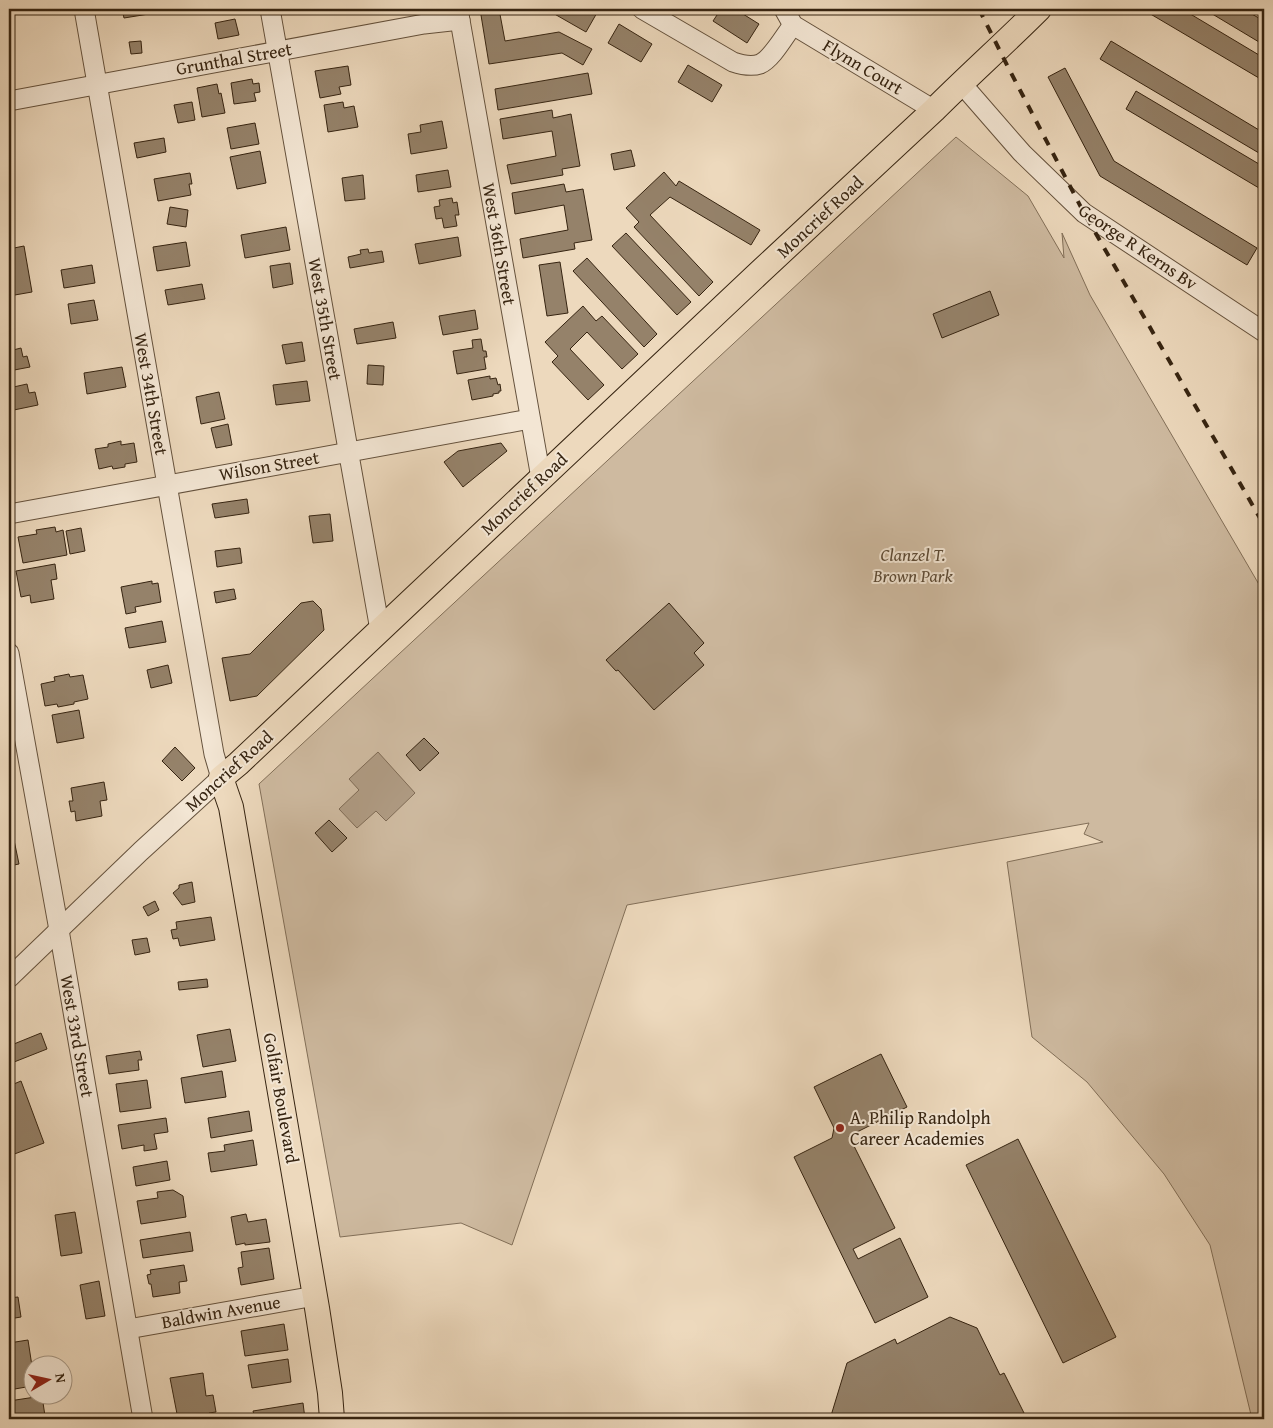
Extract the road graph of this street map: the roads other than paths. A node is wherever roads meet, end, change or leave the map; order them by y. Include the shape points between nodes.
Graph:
1 (84, 9) edge
2 (270, 9) edge
3 (642, 9) edge
4 (1039, 9) edge
5 (459, 14) edge
6 (788, 17) edge
7 (278, 51) junction
8 (961, 83) junction
9 (97, 84) junction
10 (9, 101) edge
11 (934, 110) junction
12 (1264, 332) edge
13 (530, 419) junction
14 (348, 452) junction
15 (541, 478) junction
16 (167, 484) junction
17 (9, 514) edge
18 (380, 630) junction
19 (9, 653) edge
20 (221, 778) junction
21 (59, 930) junction
22 (9, 978) edge
23 (315, 1296) junction
24 (128, 1329) junction
25 (143, 1419) edge
26 (332, 1419) edge

1 - 9 street, West 34th Street
2 - 7 street, West 35th Street
3 - 6 street via 743,65 760,64 768,58
4 - 8 main road, Moncrief Road
5 - 7 street, Grunthal Street via 424,24
5 - 13 street, West 36th Street
6 - 11 street, Flynn Court
7 - 9 street, Grunthal Street
7 - 14 street, West 35th Street
8 - 11 main road, Moncrief Road
8 - 12 street, George R Kerns Bv via 1022,154 1084,213
9 - 10 street, Grunthal Street
9 - 16 street, West 34th Street
11 - 15 main road, Moncrief Road
13 - 14 street, Wilson Street
13 - 15 street, West 36th Street
14 - 16 street, Wilson Street
14 - 18 street, West 35th Street
15 - 18 main road, Moncrief Road
16 - 17 street, Wilson Street
16 - 20 street, West 34th Street via 214,754
18 - 20 main road, Moncrief Road
19 - 21 street, West 33rd Street
20 - 21 street, Moncrief Road
20 - 23 main road, Golfair Boulevard via 231,807
21 - 22 street, Moncrief Road
21 - 24 street, West 33rd Street
23 - 24 street, Baldwin Avenue
23 - 26 main road, Golfair Boulevard
24 - 25 street, West 33rd Street

